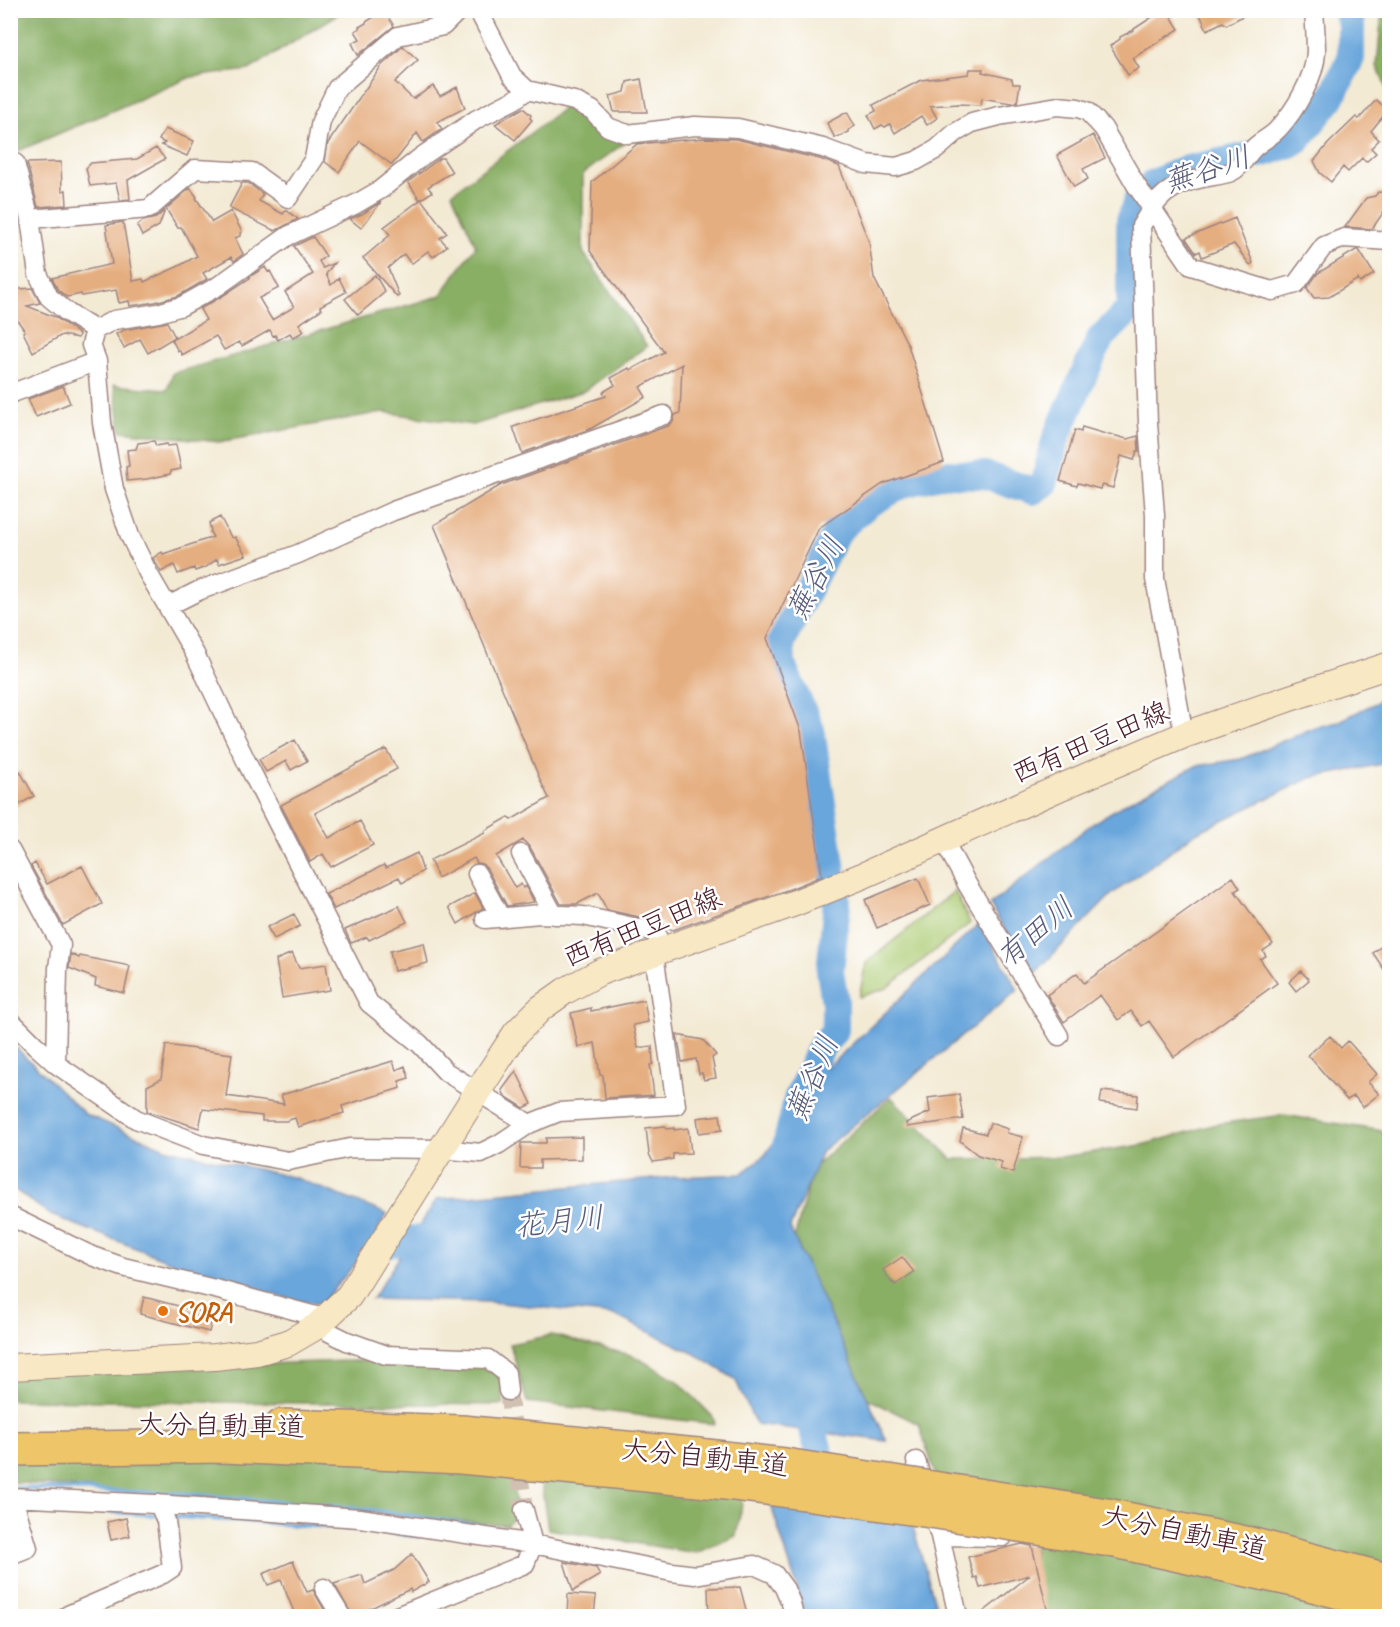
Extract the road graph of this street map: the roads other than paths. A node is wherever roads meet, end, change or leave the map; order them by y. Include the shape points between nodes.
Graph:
1 (459, 10) edge
2 (477, 10) edge
3 (1314, 10) edge
4 (526, 90) junction
5 (15, 163) dead end
6 (1146, 200) junction
7 (30, 219) junction
8 (1389, 241) edge
9 (95, 330) junction
10 (97, 361) junction
11 (10, 394) edge
12 (664, 415) dead end
13 (168, 606) junction
14 (1389, 665) edge
15 (1184, 735) junction
16 (944, 839) junction
17 (10, 850) edge
18 (521, 854) dead end
19 (477, 874) dead end
20 (555, 915) junction
21 (657, 952) junction
22 (10, 1020) edge
23 (1059, 1036) dead end
24 (56, 1064) junction
25 (478, 1091) junction
26 (529, 1124) junction
27 (438, 1156) junction
28 (10, 1216) edge
29 (322, 1322) junction
30 (10, 1367) edge
31 (508, 1391) tunnel mouth
32 (10, 1425) edge
33 (10, 1449) edge
34 (916, 1461) dead end
35 (698, 1467) junction
36 (13, 1501) edge
37 (524, 1510) tunnel mouth
38 (162, 1511) junction
39 (1108, 1528) junction
40 (940, 1536) junction
41 (1003, 1537) dead end
42 (533, 1544) junction
43 (10, 1555) edge
44 (1389, 1581) edge
45 (324, 1588) dead end
46 (1389, 1605) edge
47 (68, 1615) edge
48 (341, 1617) edge
49 (397, 1617) edge
50 (794, 1617) edge
51 (958, 1617) edge

1 - 7 street via 443,26 398,36 337,88 321,121 314,159 288,198 252,172 195,169 149,209
2 - 4 street via 512,76
3 - 6 street via 1316,54 1310,77 1294,110 1277,130 1231,172 1198,179 1159,198
4 - 6 street via 574,101 592,110 608,127 627,134 695,126 738,128 824,148 866,164 896,167 937,149 972,123 1058,106 1078,108 1087,111 1103,128
4 - 9 street via 421,157 380,190 288,236 218,286 182,306 114,320
5 - 7 street
6 - 8 street via 1191,266 1272,291 1296,284 1324,246 1344,238
6 - 15 street via 1141,226 1155,579
7 - 9 street via 38,274 49,297
9 - 10 street via 91,345
10 - 11 street
10 - 13 street via 102,423 114,489 130,536
12 - 13 street via 393,511
13 - 25 street via 369,1003 420,1044 446,1072
14 - 15 main road, 西有田豆田線
15 - 16 main road, 西有田豆田線
16 - 21 main road, 西有田豆田線 via 795,903
16 - 23 street
17 - 24 street via 61,945
18 - 20 street
19 - 20 street via 493,919
20 - 21 street via 583,916 656,932
21 - 25 main road, 西有田豆田線 via 600,972 541,1008 516,1034
21 - 26 street via 676,1105 559,1112
22 - 24 street
24 - 27 street via 136,1119 203,1145 288,1161 350,1148
25 - 26 street
25 - 27 main road, 西有田豆田線
26 - 27 street via 481,1153
27 - 29 main road, 西有田豆田線 via 350,1296
28 - 29 street via 102,1260
29 - 30 main road, 西有田豆田線 via 288,1343 256,1352
29 - 31 street via 347,1341 386,1355 488,1359 506,1373
32 - 35 highway, 大分自動車道 via 225,1424 462,1432
33 - 35 highway, 大分自動車道 via 224,1446
34 - 40 street
35 - 39 highway, 大分自動車道, bridge via 784,1489 999,1521
36 - 38 street
36 - 43 street via 28,1548
37 - 42 street
38 - 42 street via 360,1518
38 - 47 street via 172,1568
39 - 44 highway, 大分自動車道 via 1250,1545
39 - 46 highway, 大分自動車道
40 - 41 street
40 - 51 street
42 - 49 street via 525,1564
42 - 50 street via 695,1575 754,1565 774,1574 785,1589
45 - 48 street

